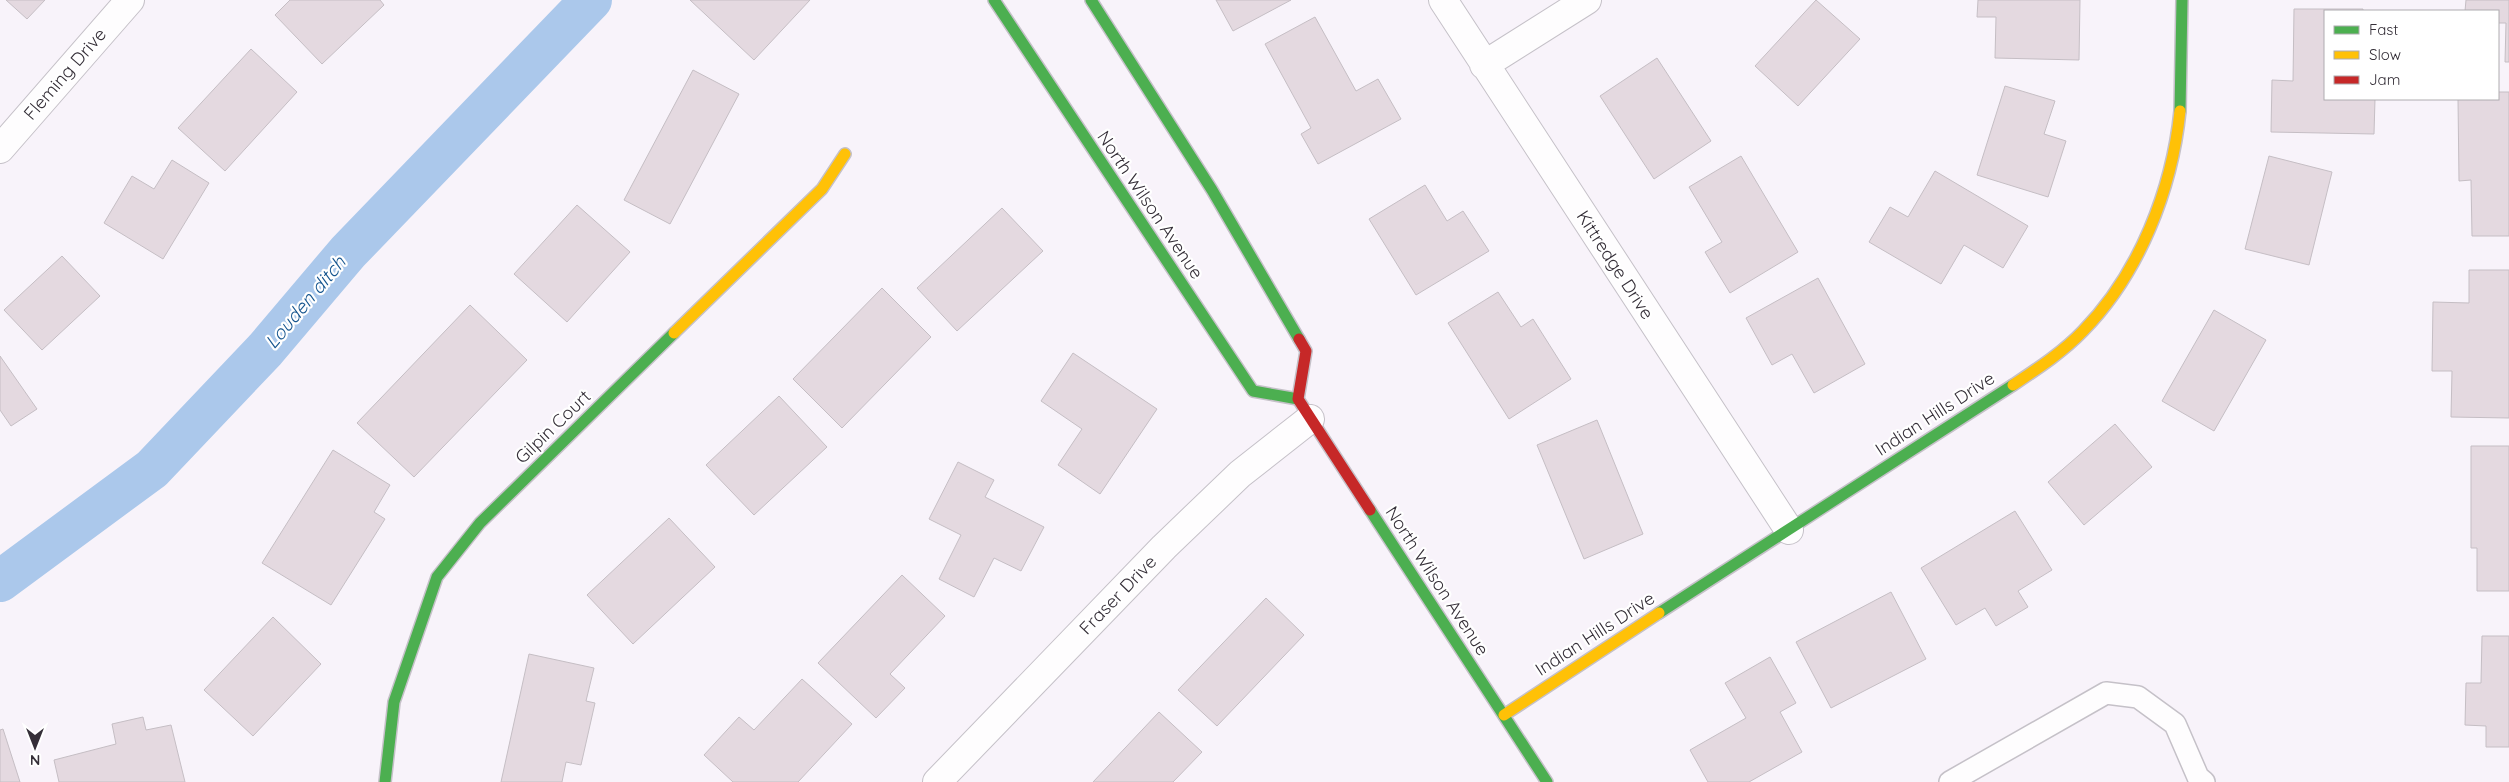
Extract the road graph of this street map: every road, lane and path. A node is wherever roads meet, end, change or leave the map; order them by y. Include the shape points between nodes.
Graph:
1 (130, 0) edge
2 (994, 0) edge
3 (1091, 0) edge
4 (1443, 0) edge
5 (1586, 0) edge
6 (2182, 0) edge
7 (1484, 65) junction
8 (0, 149) edge
9 (845, 154) dead end
10 (1304, 409) junction
11 (1789, 530) junction
12 (1504, 715) junction
13 (385, 782) edge
14 (937, 782) edge
15 (1547, 782) edge
16 (1950, 782) edge
17 (2204, 782) edge

1 - 8 street, Fleming Drive
2 - 10 street, North Wilson Avenue via 1253,391
3 - 10 street via 1212,190 1306,351
4 - 7 street, Kittredge Drive
5 - 7 street
6 - 11 street, Indian Hills Drive via 2176,141 2157,210 2141,246 2104,306 2083,332 2027,376
7 - 11 street, Kittredge Drive
9 - 13 street, Gilpin Court via 822,189 480,523 437,577 394,702
10 - 12 street, North Wilson Avenue
10 - 14 street, Fraser Drive via 1164,547
11 - 12 street, Indian Hills Drive
12 - 15 street, North Wilson Avenue
16 - 17 lane via 2106,693 2138,697 2175,724 2198,777

